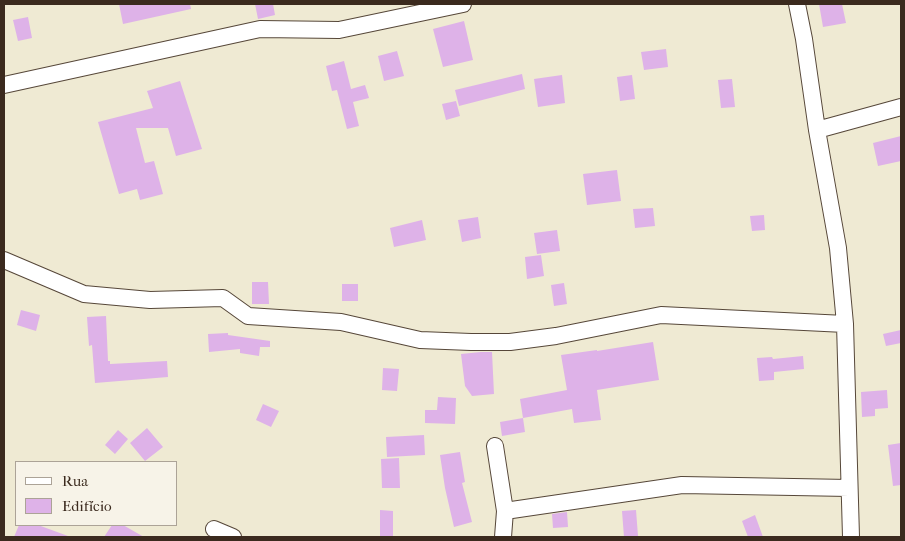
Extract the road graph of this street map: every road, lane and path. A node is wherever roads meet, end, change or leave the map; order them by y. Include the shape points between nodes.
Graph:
1 (463, 4) edge
2 (797, 4) edge
3 (4, 85) edge
4 (901, 107) edge
5 (817, 130) junction
6 (4, 260) edge
7 (845, 324) junction
8 (495, 446) dead end
9 (849, 488) junction
10 (505, 512) junction
11 (214, 529) dead end
12 (234, 537) edge
13 (503, 537) edge
14 (851, 537) edge

1 - 3 street via 339,30 260,29
2 - 5 street
4 - 5 street
5 - 7 street via 838,248
6 - 7 street via 84,294 150,300 223,298 248,316 341,322 420,340 510,342 661,315
7 - 9 street
8 - 10 street
9 - 10 street via 682,486
9 - 14 street
10 - 13 street
11 - 12 street

